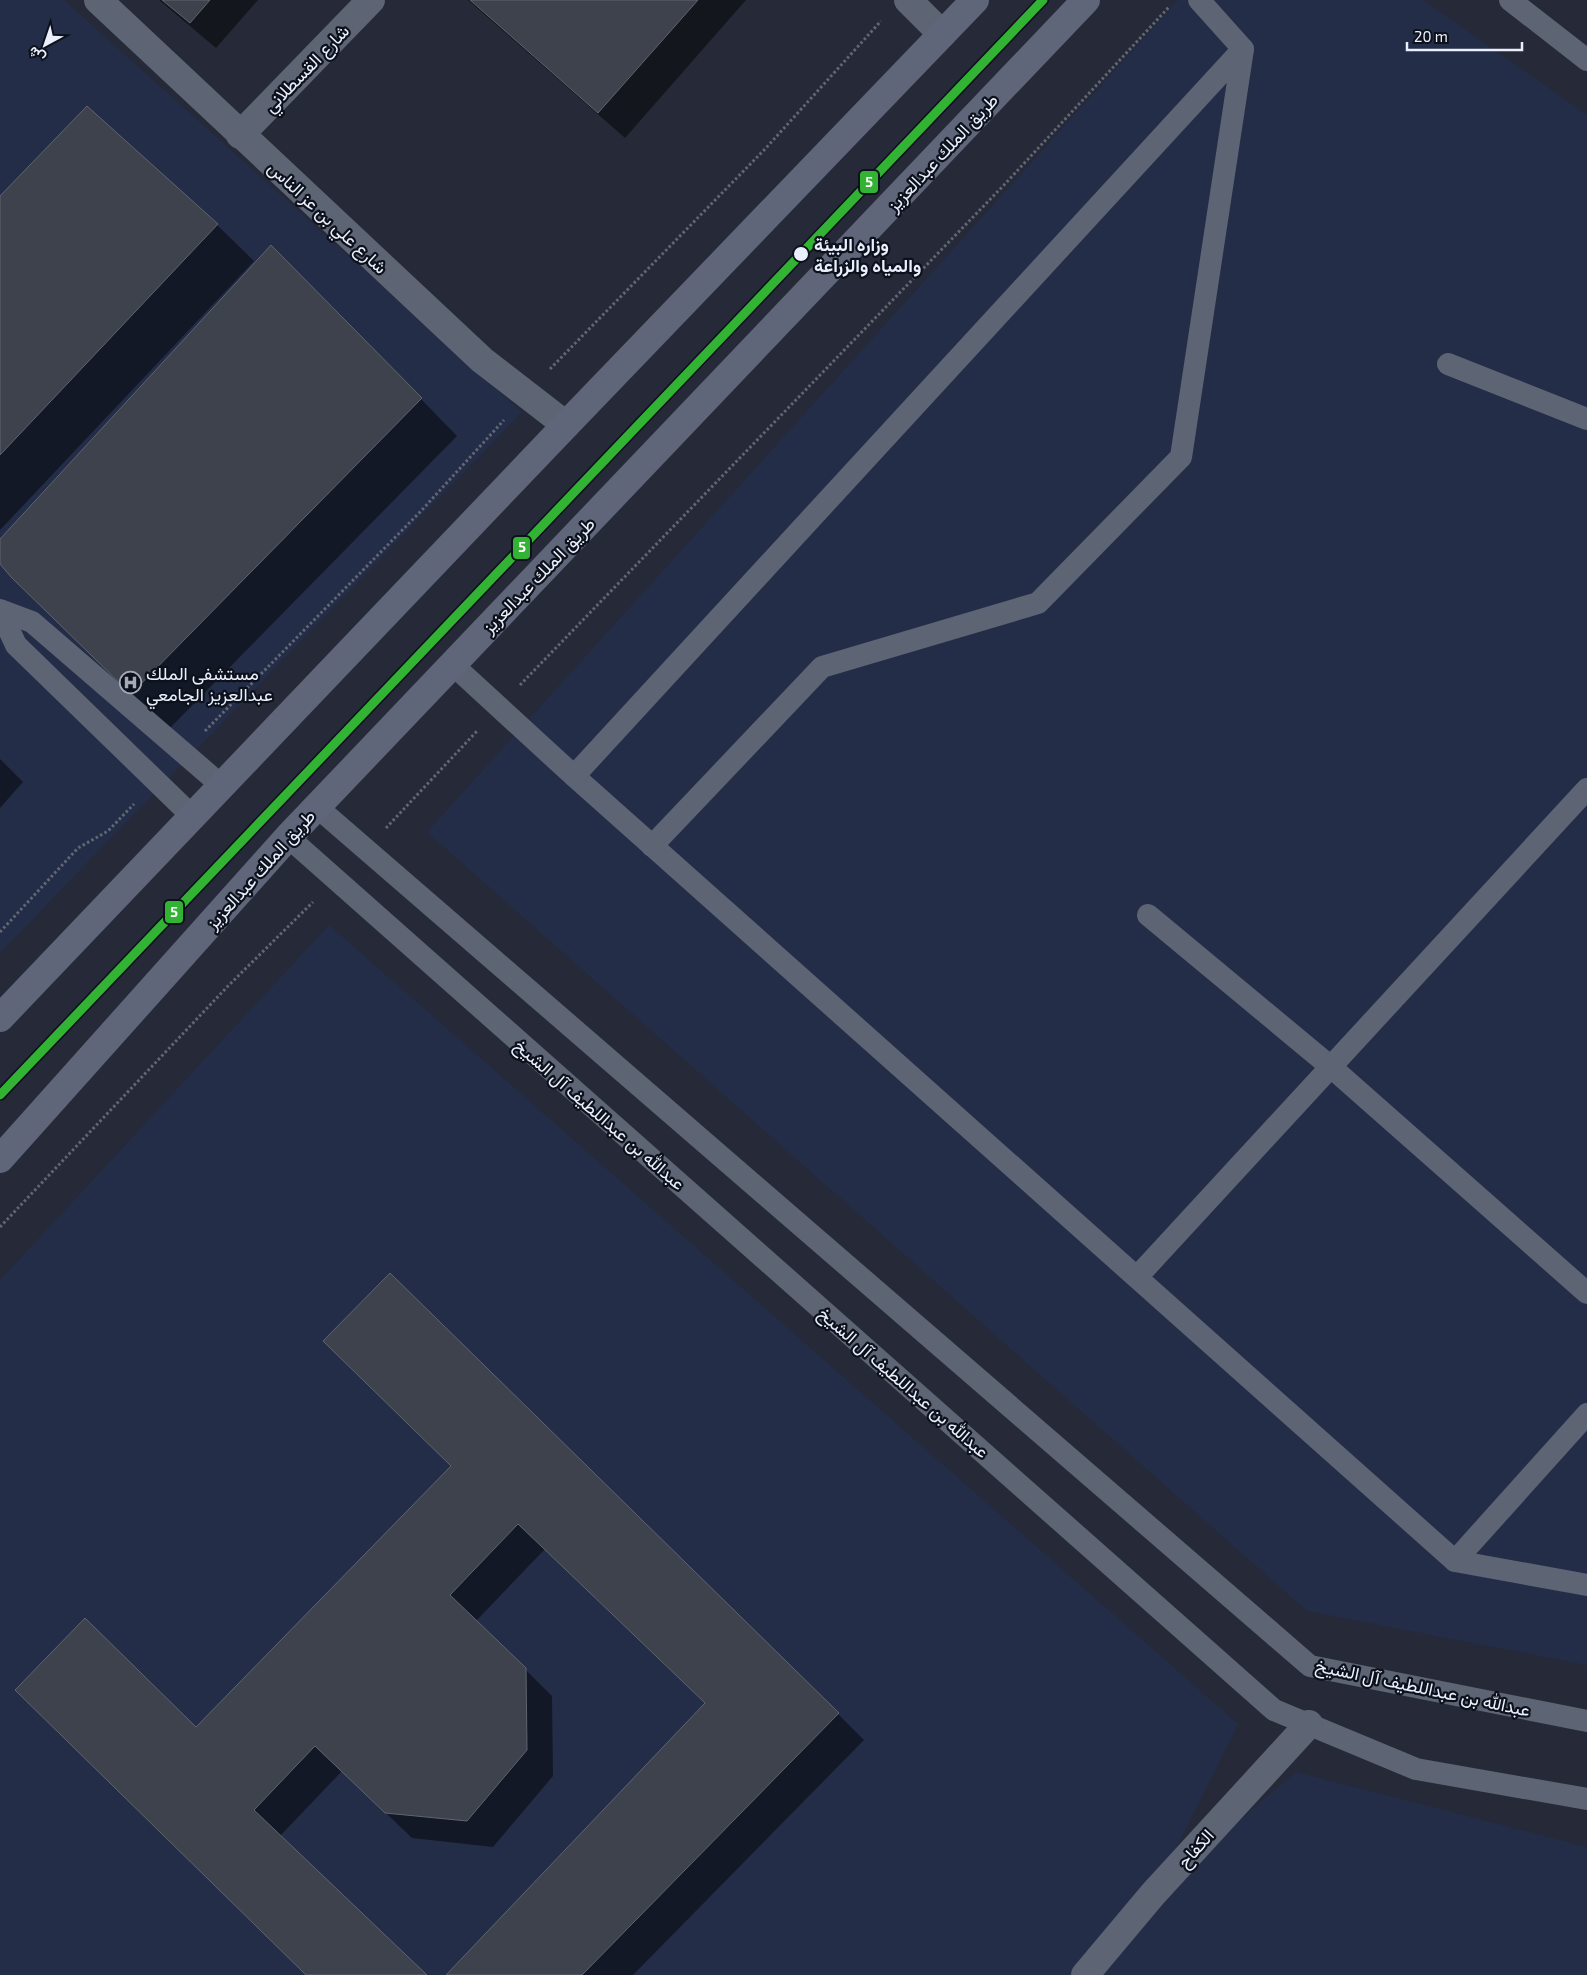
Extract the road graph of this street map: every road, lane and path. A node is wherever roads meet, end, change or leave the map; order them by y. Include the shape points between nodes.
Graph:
1 (98, 0) edge
2 (371, 0) edge
3 (975, 0) edge
4 (1086, 0) edge
5 (1175, 0) edge
6 (1198, 0) edge
7 (1510, 0) edge
8 (897, 7) edge
9 (942, 34) junction
10 (1243, 49) junction
11 (1587, 60) edge
12 (240, 135) junction
13 (1448, 364) dead end
14 (527, 395) junction
15 (1587, 419) edge
16 (566, 425) junction
17 (0, 610) edge
18 (452, 664) junction
19 (499, 707) junction
20 (184, 753) junction
21 (574, 776) junction
22 (156, 782) junction
23 (222, 786) junction
24 (1582, 804) edge
25 (316, 807) junction
26 (193, 817) junction
27 (382, 832) dead end
28 (288, 837) junction
29 (652, 846) junction
30 (317, 898) dead end
31 (1148, 915) dead end
32 (0, 932) edge
33 (0, 1018) edge
34 (1330, 1067) junction
35 (0, 1159) edge
36 (0, 1227) edge
37 (1137, 1277) junction
38 (1587, 1293) edge
39 (1587, 1414) edge
40 (1455, 1561) junction
41 (1587, 1585) edge
42 (1587, 1721) edge
43 (1308, 1724) junction
44 (1587, 1799) edge
45 (1085, 1975) edge

1 - 12 street, شارع علي بن عز الناس
2 - 12 street, شارع القسطلاني
3 - 9 main road
4 - 18 main road, طريق الملك عبدالعزيز
5 - 19 path via 1004,186
6 - 10 lane
7 - 11 lane
8 - 9 street
8 - 14 path via 766,148
9 - 16 main road
10 - 21 lane
10 - 29 lane via 1181,457 1038,603 822,667
12 - 14 street, شارع علي بن عز الناس via 482,360
13 - 15 lane
14 - 16 street, شارع علي بن عز الناس
14 - 20 path via 421,511
16 - 23 main road
17 - 20 lane via 32,622
17 - 22 lane via 16,645
18 - 19 lane
18 - 25 main road, طريق الملك عبدالعزيز
19 - 21 lane
19 - 27 path
20 - 23 lane
21 - 29 lane
22 - 26 lane
22 - 32 path via 108,831 78,848
23 - 26 main road
24 - 34 lane
25 - 28 main road, طريق الملك عبدالعزيز
25 - 42 lane, عبدالله بن عبداللطيف آل الشيخ via 1310,1666
26 - 33 main road
28 - 35 main road, طريق الملك عبدالعزيز
28 - 43 lane, عبدالله بن عبداللطيف آل الشيخ via 1274,1710
29 - 37 lane
30 - 36 path via 228,986
31 - 34 lane
34 - 37 lane
34 - 38 lane
37 - 40 lane
39 - 40 lane
40 - 41 lane
43 - 44 lane, عبدالله بن عبداللطيف آل الشيخ via 1416,1769
43 - 45 street, الكفاح via 1153,1894

